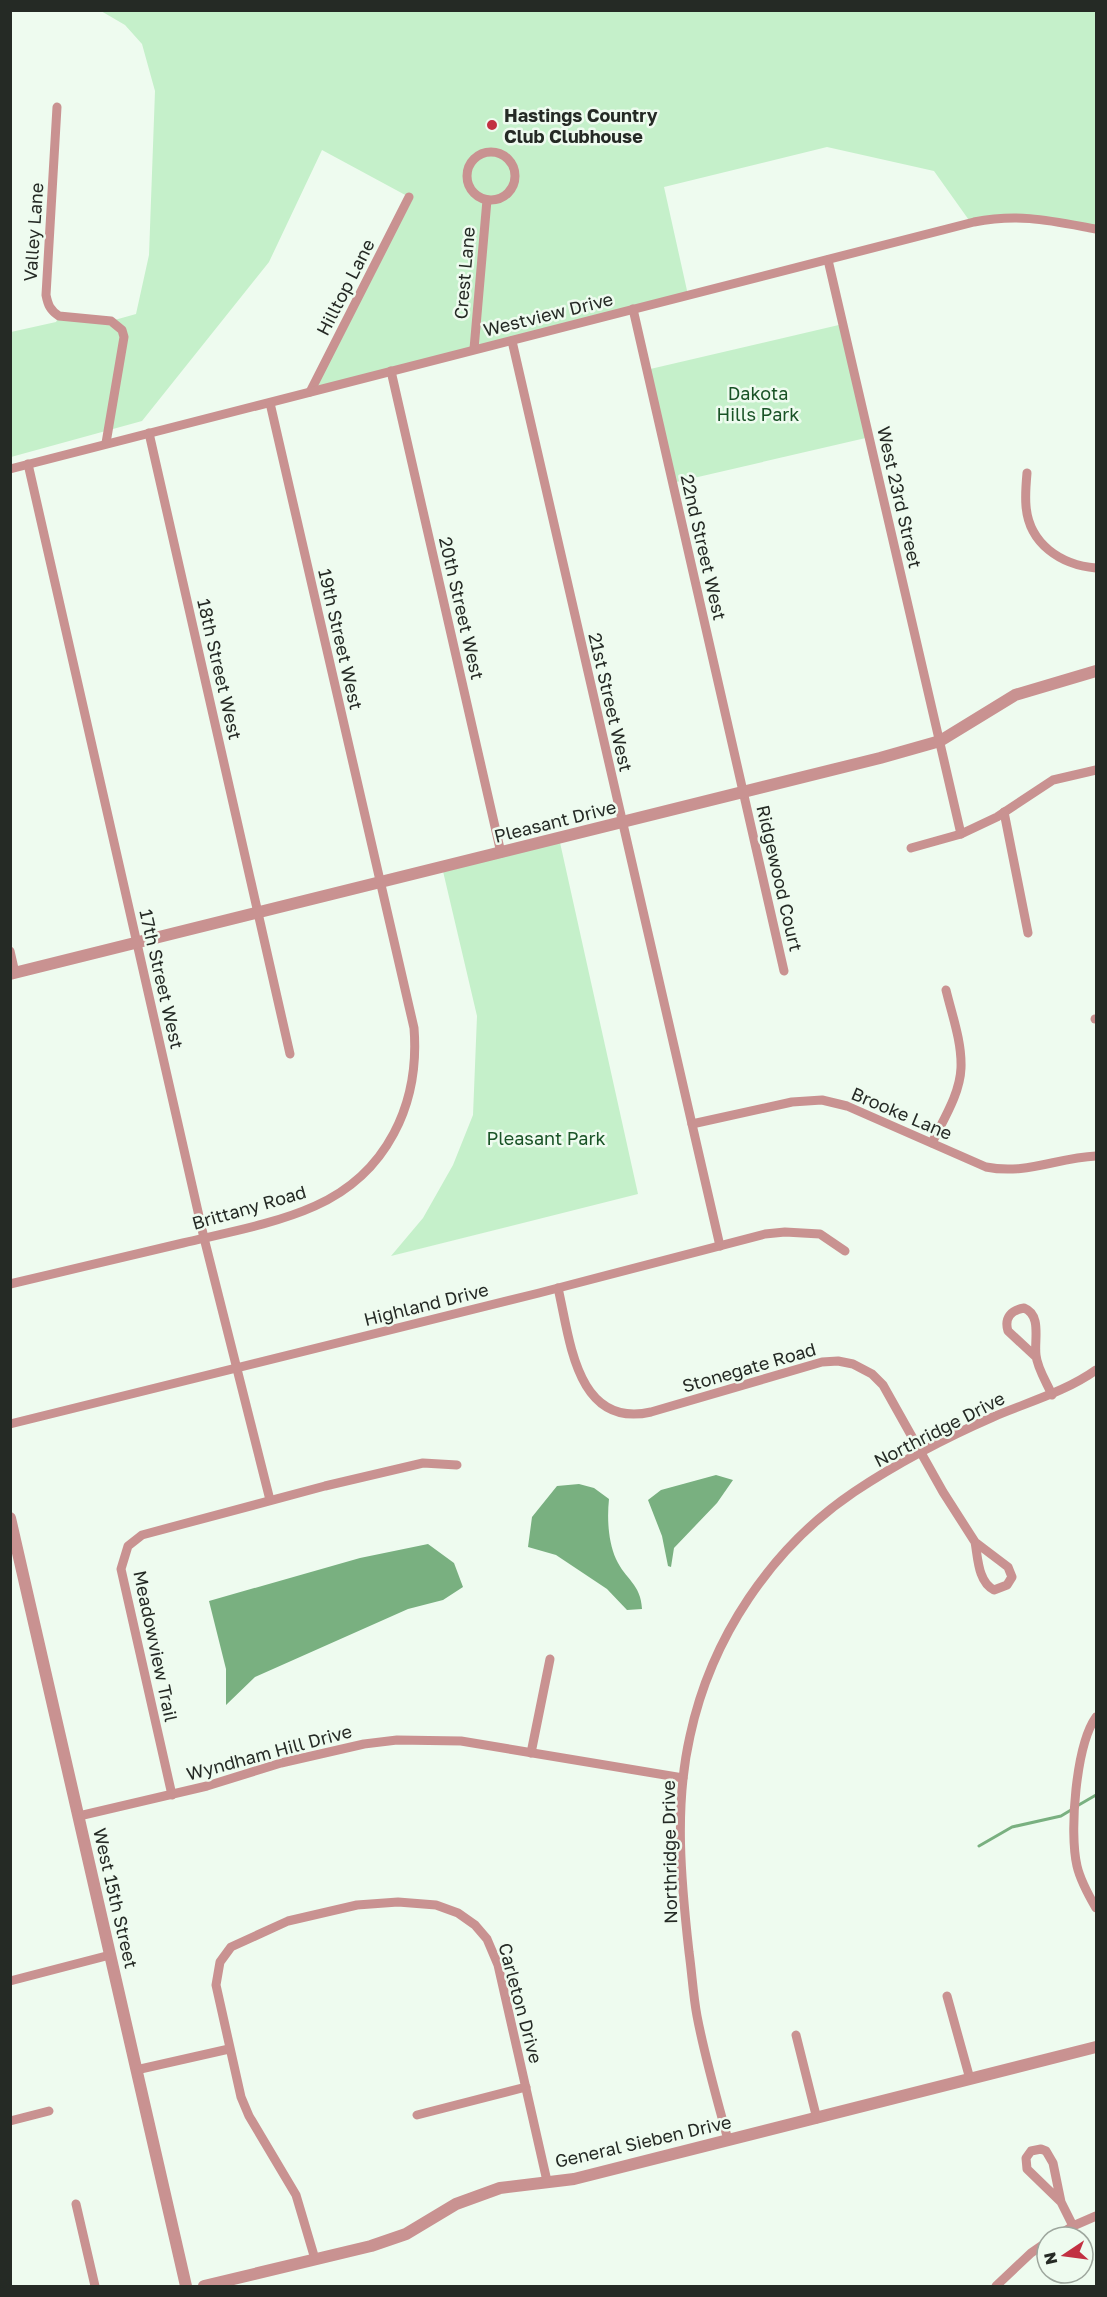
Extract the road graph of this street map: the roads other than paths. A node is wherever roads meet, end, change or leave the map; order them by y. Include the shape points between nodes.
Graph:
1 (57, 107) dead end
2 (409, 197) dead end
3 (487, 200) junction
4 (1096, 229) edge
5 (828, 260) junction
6 (633, 309) junction
7 (512, 341) junction
8 (474, 349) junction
9 (391, 371) junction
10 (310, 392) junction
11 (270, 403) junction
12 (149, 433) junction
13 (106, 443) junction
14 (28, 464) junction
15 (10, 469) edge
16 (1027, 473) dead end
17 (1096, 568) edge
18 (1096, 671) edge
19 (940, 741) junction
20 (1096, 770) edge
21 (743, 793) junction
22 (1004, 812) junction
23 (622, 823) junction
24 (961, 834) junction
25 (910, 848) dead end
26 (501, 853) junction
27 (380, 883) junction
28 (259, 913) junction
29 (1028, 933) dead end
30 (137, 943) junction
31 (10, 951) edge
32 (784, 971) dead end
33 (13, 973) edge
34 (946, 990) dead end
35 (290, 1054) dead end
36 (692, 1124) junction
37 (932, 1143) junction
38 (1096, 1156) edge
39 (204, 1238) junction
40 (720, 1246) junction
41 (845, 1251) dead end
42 (10, 1284) edge
43 (558, 1288) junction
44 (1036, 1357) junction
45 (238, 1366) junction
46 (1096, 1370) edge
47 (1052, 1395) junction
48 (10, 1424) edge
49 (921, 1454) junction
50 (457, 1465) dead end
51 (270, 1500) junction
52 (10, 1518) edge
53 (975, 1542) junction
54 (15, 1558) edge
55 (550, 1659) dead end
56 (1096, 1717) edge
57 (531, 1753) junction
58 (683, 1778) junction
59 (172, 1795) junction
60 (79, 1816) junction
61 (1096, 1908) edge
62 (110, 1955) junction
63 (10, 1981) edge
64 (947, 1996) dead end
65 (796, 2035) dead end
66 (1096, 2047) edge
67 (229, 2049) junction
68 (136, 2070) junction
69 (970, 2079) junction
70 (526, 2087) junction
71 (49, 2111) dead end
72 (417, 2115) dead end
73 (817, 2119) junction
74 (10, 2121) edge
75 (728, 2140) junction
76 (548, 2181) junction
77 (1061, 2202) junction
78 (76, 2204) dead end
79 (1096, 2216) edge
80 (1072, 2225) edge
81 (1074, 2225) edge
82 (1035, 2250) edge
83 (315, 2259) junction
84 (95, 2286) edge
85 (186, 2286) edge
86 (204, 2286) edge
87 (996, 2286) edge

1 - 13 street, Valley Lane via 46,295 48,305 59,316 111,321 122,330
2 - 10 street, Hilltop Lane
3 - 3 street via 508,193 515,178 510,161 492,152 473,160 466,174 471,191
3 - 8 street, Crest Lane
4 - 5 street, Westview Drive via 1022,217 993,218
5 - 6 street, Westview Drive
5 - 19 street, West 23rd Street
6 - 7 street, Westview Drive
6 - 21 street, 22nd Street West
7 - 8 street, Westview Drive
7 - 23 street, 21st Street West
8 - 9 street, Westview Drive
9 - 10 street, Westview Drive
9 - 26 street, 20th Street West
10 - 11 street, Westview Drive
11 - 12 street, Westview Drive
11 - 27 street, 19th Street West
12 - 13 street, Westview Drive
12 - 28 street, 18th Street West
13 - 14 street, Westview Drive
14 - 15 street, Westview Drive
14 - 30 street, 17th Street West
16 - 17 street via 1026,505 1035,535 1064,561
18 - 19 street, Pleasant Drive via 1015,695
19 - 21 street, Pleasant Drive
19 - 24 street, West 23rd Street
20 - 22 street via 1053,780
21 - 23 street, Pleasant Drive
21 - 32 street, Ridgewood Court
22 - 24 street
22 - 29 street
23 - 26 street, Pleasant Drive
23 - 36 street, 21st Street West
24 - 25 street
26 - 27 street, Pleasant Drive
27 - 28 street, Pleasant Drive
27 - 39 street, Brittany Road via 414,1028 415,1066 401,1119 379,1157 342,1191 293,1215
28 - 30 street, Pleasant Drive
28 - 35 street, 18th Street West
30 - 33 street, Pleasant Drive
30 - 39 street, 17th Street West
31 - 33 street
34 - 37 street via 961,1070 955,1094
36 - 37 street, Brooke Lane via 792,1102 822,1100 848,1106
36 - 40 street, 21st Street West
37 - 38 street, Brooke Lane via 986,1167 1005,1171
39 - 42 street, Brittany Road
39 - 45 street, 17th Street West
40 - 41 street, Highland Drive via 765,1234 804,1232 820,1234
40 - 43 street, Highland Drive
43 - 45 street, Highland Drive
43 - 49 street, Stonegate Road via 580,1378 590,1393 611,1409 634,1414 651,1412 822,1362 848,1363 867,1371 883,1385
44 - 44 street via 1031,1312 1024,1308 1013,1311 1007,1319 1008,1331
44 - 47 street
45 - 48 street, Highland Drive
45 - 51 street, 17th Street West
46 - 47 street, Northridge Drive
47 - 49 street, Northridge Drive via 983,1422
49 - 53 street, Stonegate Road
49 - 58 street, Northridge Drive via 836,1505 801,1536 764,1578 733,1624 708,1676 694,1716
50 - 51 street, Meadowview Trail via 423,1463
51 - 59 street, Meadowview Trail via 142,1535 128,1546 121,1569
52 - 54 street, West 15th Street
53 - 53 street via 1008,1567 1012,1577 1007,1585 994,1590 987,1586
54 - 60 street, West 15th Street
55 - 57 street
56 - 61 street via 1078,1773 1073,1841 1077,1868
57 - 58 street, Wyndham Hill Drive
57 - 59 street, Wyndham Hill Drive via 445,1740 380,1742 281,1763
58 - 75 street, Northridge Drive via 682,1885 697,2013
59 - 60 street, Wyndham Hill Drive
60 - 62 street, West 15th Street
62 - 63 street
62 - 68 street, West 15th Street
64 - 69 street
65 - 73 street
66 - 69 street, General Sieben Drive
67 - 68 street
67 - 70 street, Carleton Drive via 216,1985 220,1962 231,1947 277,1925 316,1913 371,1903 430,1904 464,1917 483,1934 493,1950
67 - 83 street, Carleton Drive via 249,2116 296,2195
68 - 85 street, West 15th Street
69 - 73 street, General Sieben Drive
70 - 72 street
70 - 76 street, Carleton Drive
71 - 74 street
73 - 75 street, General Sieben Drive
75 - 76 street, General Sieben Drive via 574,2179
76 - 83 street, General Sieben Drive via 500,2188 456,2204 406,2234
77 - 77 street via 1027,2169 1026,2158 1031,2151 1041,2149 1051,2157
77 - 80 street
78 - 84 street
79 - 81 street
82 - 87 street
83 - 86 street, General Sieben Drive

